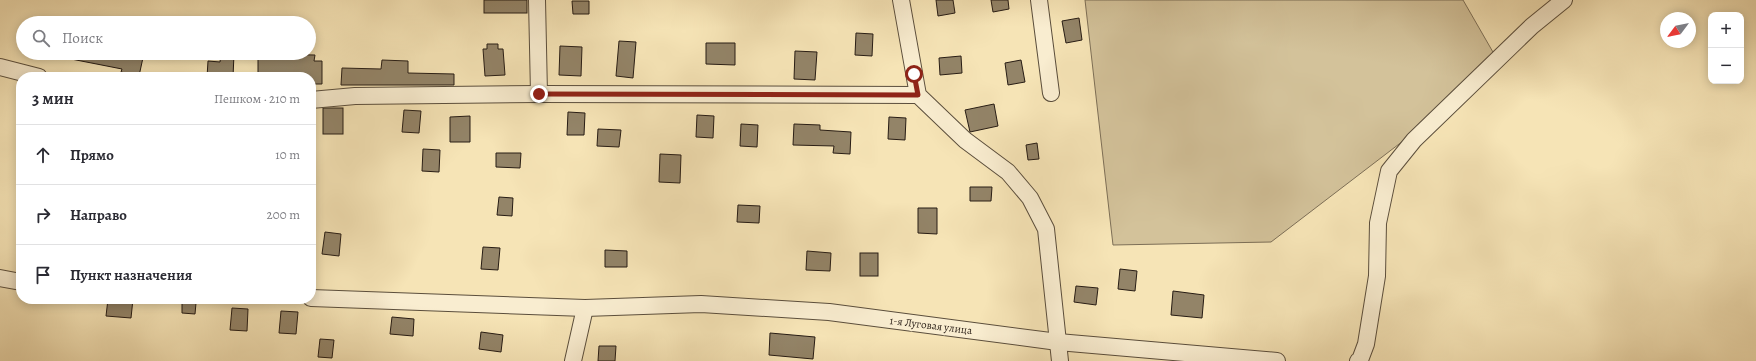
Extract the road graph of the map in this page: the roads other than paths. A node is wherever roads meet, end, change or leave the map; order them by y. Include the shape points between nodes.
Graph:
1 (538, 0) edge
2 (901, 0) edge
3 (1040, 0) edge
4 (1564, 0) edge
5 (0, 67) edge
6 (20, 72) edge
7 (1051, 93) dead end
8 (539, 94) junction
9 (918, 95) junction
10 (316, 100) edge
11 (0, 278) edge
12 (16, 281) edge
13 (316, 298) edge
14 (585, 308) junction
15 (1058, 342) junction
16 (573, 361) edge
17 (1060, 361) edge
18 (1277, 361) edge
19 (1359, 361) edge

1 - 8 street
2 - 9 street
3 - 7 street
4 - 19 street via 1532,26 1420,134 1389,172 1378,223 1377,276 1366,344
5 - 6 street
8 - 9 street
8 - 10 street via 355,96
9 - 15 street via 965,140 1008,172 1030,198 1046,229
11 - 12 street
13 - 14 street, 1-я Луговая улица
14 - 15 street, 1-я Луговая улица via 701,304 829,312
14 - 16 street
15 - 17 street
15 - 18 street, 1-я Луговая улица

